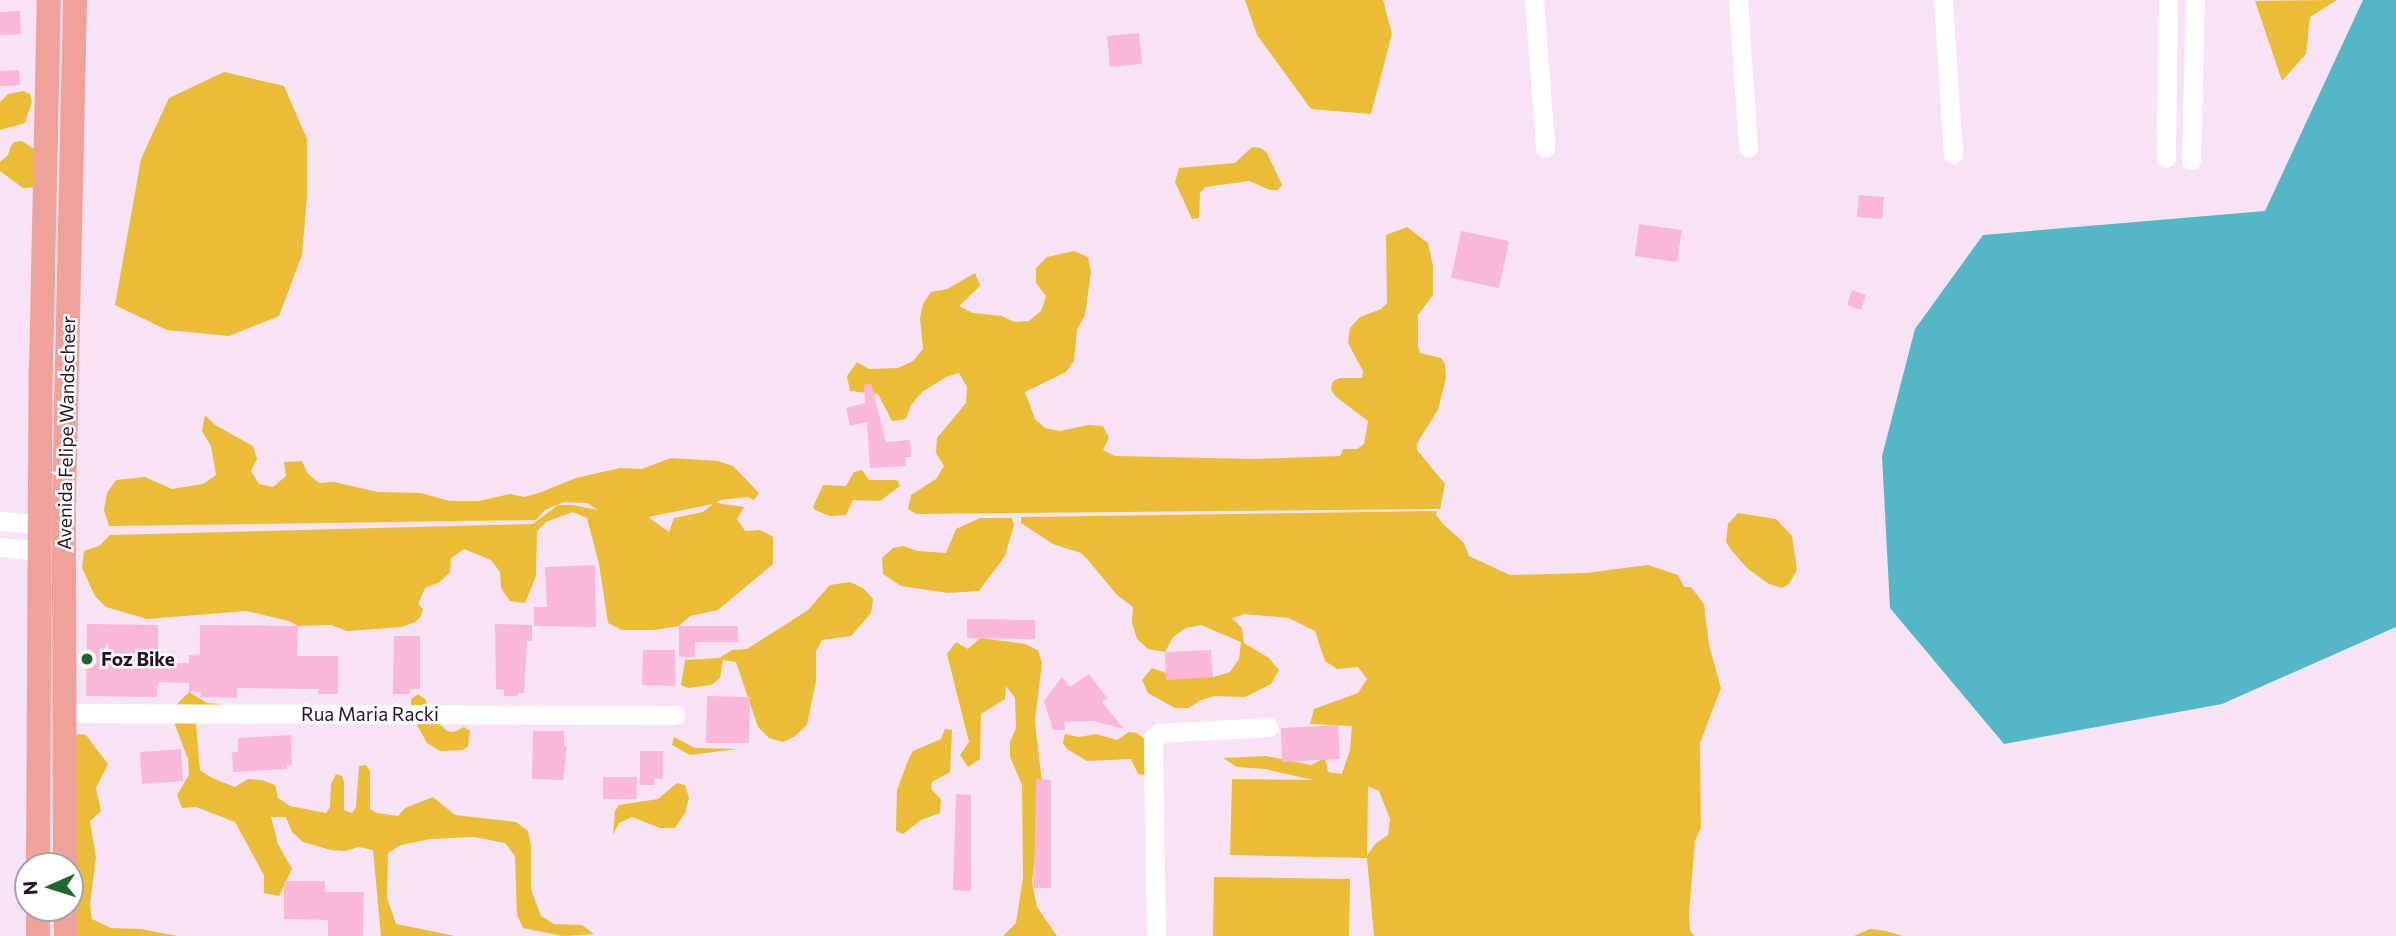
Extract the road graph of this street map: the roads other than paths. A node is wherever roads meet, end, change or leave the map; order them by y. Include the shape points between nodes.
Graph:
1 (49, 0) edge
2 (75, 0) edge
3 (1534, 0) edge
4 (1738, 0) edge
5 (1943, 0) edge
6 (2168, 0) edge
7 (2195, 0) edge
8 (1545, 148) dead end
9 (1748, 148) dead end
10 (1953, 154) dead end
11 (2166, 158) dead end
12 (2191, 160) dead end
13 (0, 521) edge
14 (52, 525) junction
15 (0, 547) edge
16 (52, 552) junction
17 (65, 713) junction
18 (675, 715) dead end
19 (1269, 727) dead end
20 (39, 852) edge
21 (65, 852) edge
22 (1156, 936) edge

1 - 14 main road, Avenida Felipe Wandscheer
2 - 14 main road, Avenida Felipe Wandscheer
3 - 8 street
4 - 9 street
5 - 10 street
6 - 11 street
7 - 12 street
13 - 14 street
14 - 16 main road, Avenida Felipe Wandscheer
15 - 16 street
16 - 17 main road, Avenida Felipe Wandscheer
16 - 20 main road, Avenida Felipe Wandscheer
17 - 18 street, Rua Maria Racki
17 - 21 main road, Avenida Felipe Wandscheer
19 - 22 street via 1159,733 1153,738

